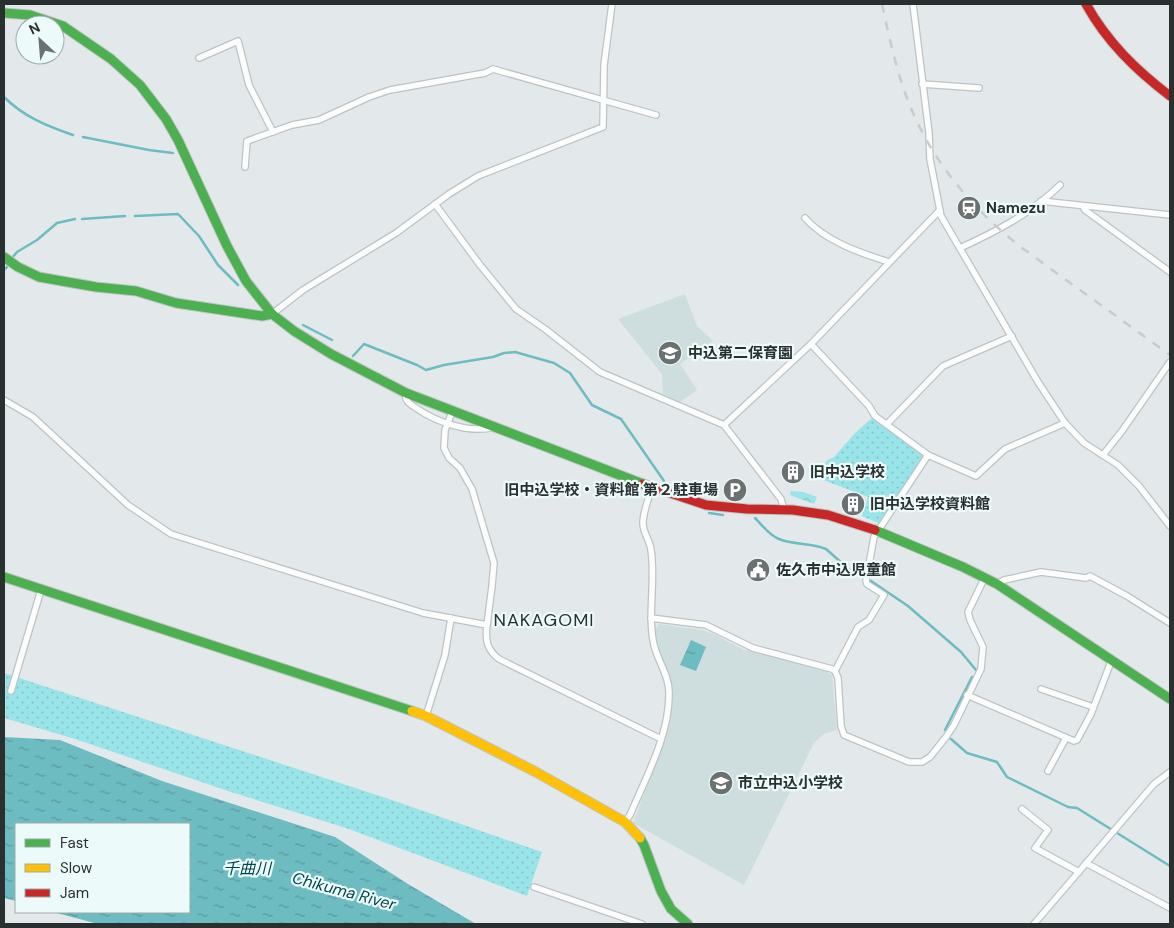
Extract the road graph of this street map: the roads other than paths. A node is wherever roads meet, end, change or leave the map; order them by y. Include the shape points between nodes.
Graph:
1 (612, 4) edge
2 (913, 4) edge
3 (1086, 4) edge
4 (4, 14) edge
5 (200, 58) dead end
6 (922, 84) junction
7 (979, 88) dead end
8 (1170, 96) edge
9 (604, 101) junction
10 (656, 115) dead end
11 (273, 132) junction
12 (245, 167) dead end
13 (1060, 185) dead end
14 (1041, 201) junction
15 (435, 204) junction
16 (1083, 206) junction
17 (939, 211) junction
18 (1170, 215) edge
19 (805, 218) dead end
20 (960, 248) junction
21 (4, 256) edge
22 (889, 262) junction
23 (1170, 272) edge
24 (272, 314) junction
25 (1012, 336) junction
26 (811, 344) junction
27 (1170, 362) edge
28 (406, 393) junction
29 (4, 400) edge
30 (452, 412) junction
31 (447, 423) junction
32 (1065, 423) junction
33 (887, 424) junction
34 (724, 425) junction
35 (494, 427) junction
36 (928, 455) junction
37 (1102, 455) junction
38 (652, 488) junction
39 (784, 510) junction
40 (1170, 526) edge
41 (878, 531) junction
42 (984, 577) junction
43 (4, 578) edge
44 (997, 584) junction
45 (41, 590) junction
46 (451, 618) junction
47 (651, 618) junction
48 (1170, 623) edge
49 (487, 625) junction
50 (1112, 659) junction
51 (835, 671) junction
52 (1041, 689) dead end
53 (11, 691) dead end
54 (968, 695) junction
55 (1170, 699) edge
56 (1093, 708) junction
57 (426, 716) junction
58 (1066, 738) junction
59 (661, 739) junction
60 (1048, 771) dead end
61 (1170, 772) edge
62 (1022, 809) dead end
63 (626, 822) junction
64 (1086, 863) junction
65 (1079, 872) junction
66 (534, 887) dead end
67 (1170, 908) edge
68 (642, 924) edge
69 (688, 924) edge
70 (1034, 924) edge

1 - 9 street via 604,64
2 - 6 street
3 - 8 main road via 1119,52
4 - 24 main road via 31,14 56,22 119,64 140,84 175,134 238,267
5 - 11 street via 238,41 249,85
6 - 7 street
6 - 17 street
9 - 10 street
9 - 11 street via 493,69 390,90 319,120
9 - 15 street via 603,127 478,176
11 - 12 street via 247,141
13 - 14 street
14 - 16 street
14 - 20 street via 995,232
15 - 24 street
15 - 34 street via 516,309 600,372
16 - 18 street
16 - 23 street
17 - 20 street
17 - 22 street
19 - 22 street via 850,249
20 - 25 street
21 - 24 main road via 39,277 136,291 176,303 262,316
22 - 26 street
24 - 28 main road via 331,354
25 - 32 street
25 - 33 street via 943,366
26 - 33 street via 875,416
26 - 34 street
27 - 37 street
28 - 30 main road
28 - 31 street via 408,402 433,419
29 - 46 street via 32,417 128,505 171,534 423,613
30 - 31 street
30 - 35 main road
31 - 35 street via 477,429
31 - 49 street via 444,448 472,490 494,563
32 - 36 street via 1005,449 976,476
32 - 37 street
33 - 36 street
34 - 39 street via 781,499
35 - 38 main road
36 - 41 street
37 - 40 street via 1118,465 1139,486
38 - 39 main road via 706,505
38 - 47 street via 643,523 651,549 653,571
39 - 41 main road via 828,515
41 - 42 main road
41 - 51 street via 874,537 866,582 884,594 869,620 858,627
42 - 44 main road
42 - 54 street via 968,612 984,651 982,668
43 - 45 main road
44 - 48 street via 1041,572 1090,576
44 - 50 main road
45 - 53 street
45 - 57 main road
46 - 49 street
46 - 57 street via 445,655
47 - 51 street via 706,625 752,648
47 - 59 street via 655,648 669,691 667,720
49 - 59 street via 487,644 499,659
50 - 55 main road
50 - 56 street
51 - 54 street via 844,735 909,762 922,762 930,757 954,725
52 - 56 street
54 - 58 street
56 - 58 street via 1077,740
57 - 63 main road
58 - 60 street
59 - 63 street
61 - 64 street via 1154,784
62 - 65 street via 1048,830 1035,848
63 - 69 main road via 644,845 671,909
64 - 65 street
64 - 67 street
65 - 70 street
66 - 68 street

